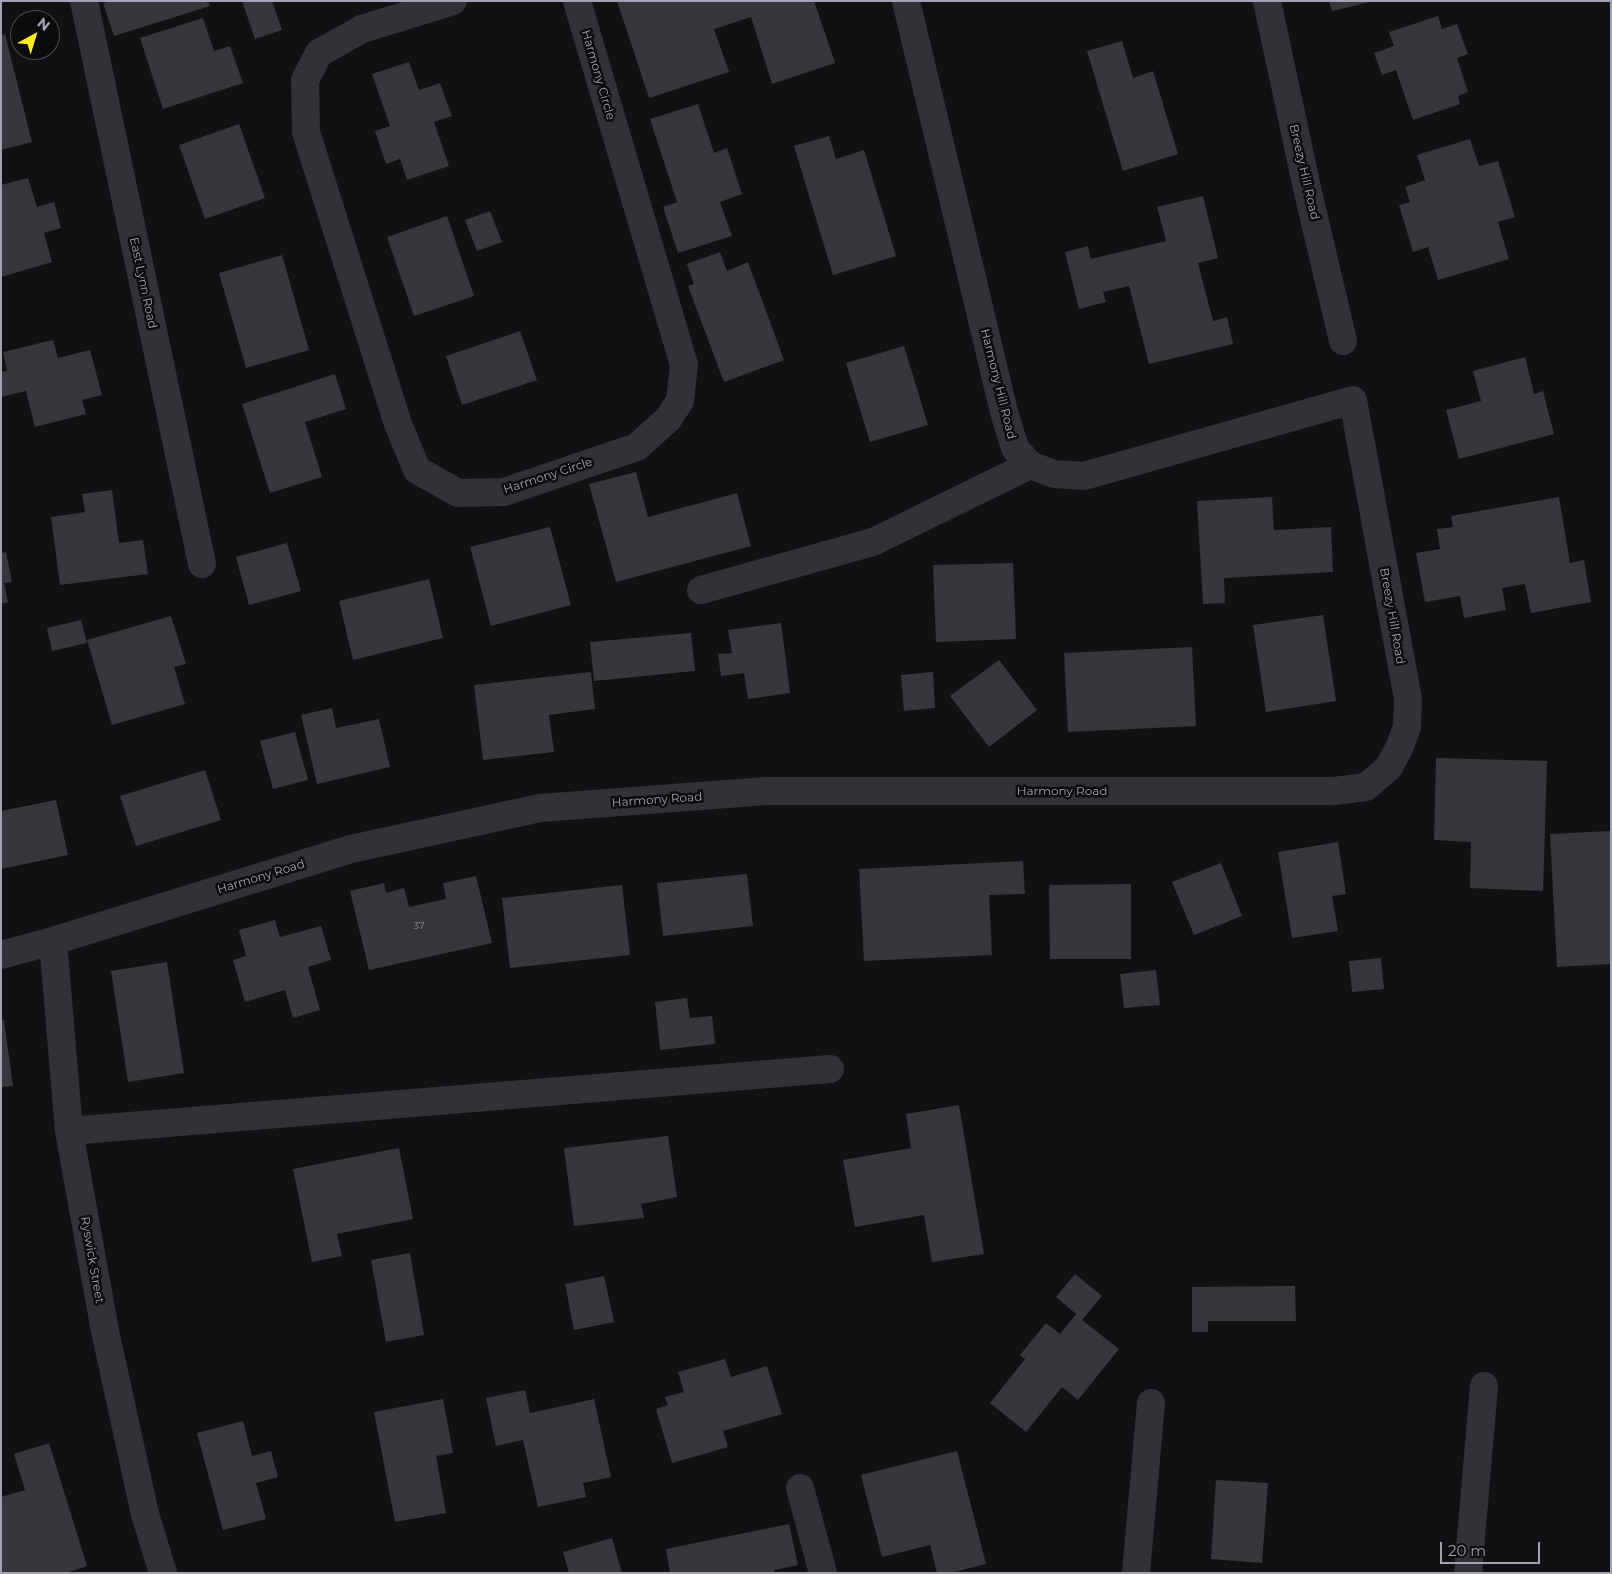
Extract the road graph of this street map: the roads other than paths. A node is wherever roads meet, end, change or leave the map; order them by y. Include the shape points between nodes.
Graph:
1 (84, 1) edge
2 (453, 1) edge
3 (577, 1) edge
4 (906, 1) edge
5 (1267, 1) edge
6 (1344, 342) dead end
7 (1030, 465) junction
8 (202, 564) dead end
9 (701, 590) dead end
10 (1334, 791) joint
11 (53, 941) junction
12 (1, 956) edge
13 (830, 1069) dead end
14 (69, 1131) junction
15 (1484, 1386) dead end
16 (1151, 1403) dead end
17 (800, 1488) dead end
18 (163, 1573) edge
19 (823, 1573) edge
20 (1136, 1573) edge
21 (1468, 1573) edge

1 - 8 street, East Lynn Road
2 - 3 street, Harmony Circle via 362,29 319,53 305,80 306,132 398,424 417,470 458,493 504,492 637,447 668,419 680,401 684,365
4 - 7 street, Harmony Hill Road via 1004,412 1015,448
5 - 6 street, Breezy Hill Road
7 - 9 street via 873,542
7 - 10 street, Breezy Hill Road via 1054,474 1084,476 1353,400 1408,699 1407,727 1389,767 1366,787
10 - 11 street, Harmony Road via 766,791 540,808 351,850
11 - 12 street, Harmony Road
11 - 14 street, Ryswick Street
13 - 14 street
14 - 18 street, Ryswick Street via 105,1331 145,1514
15 - 21 street
16 - 20 street
17 - 19 street

